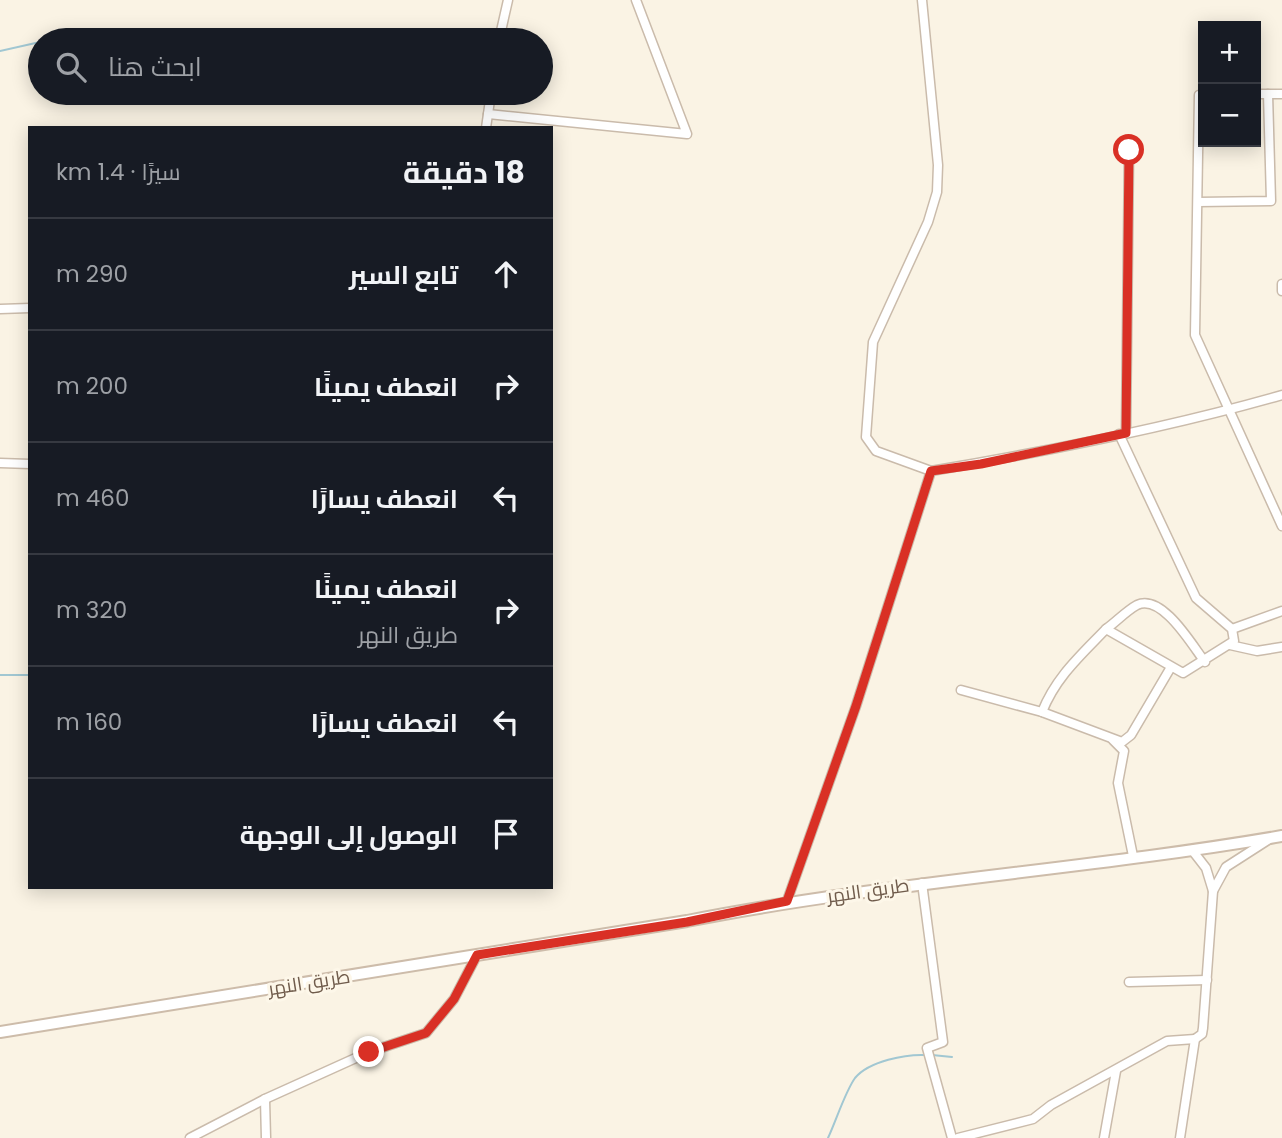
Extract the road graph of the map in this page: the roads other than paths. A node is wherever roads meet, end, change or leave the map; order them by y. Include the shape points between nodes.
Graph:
1 (508, 0) edge
2 (636, 0) edge
3 (922, 0) edge
4 (502, 28) edge
5 (1261, 94) edge
6 (1268, 94) junction
7 (1282, 94) edge
8 (489, 105) edge
9 (488, 114) junction
10 (486, 126) edge
11 (1199, 147) edge
12 (1129, 150) dead end
13 (1198, 202) junction
14 (1282, 284) edge
15 (1282, 291) edge
16 (28, 308) edge
17 (0, 309) edge
18 (1282, 396) edge
19 (1231, 410) junction
20 (1123, 434) junction
21 (0, 463) edge
22 (28, 464) edge
23 (931, 471) junction
24 (1282, 526) edge
25 (1282, 611) edge
26 (1106, 629) junction
27 (1232, 629) junction
28 (1230, 645) junction
29 (1282, 647) edge
30 (1205, 662) junction
31 (1171, 667) junction
32 (961, 690) dead end
33 (1042, 712) junction
34 (1112, 739) junction
35 (1277, 837) edge
36 (1192, 850) junction
37 (1133, 856) junction
38 (922, 883) junction
39 (1213, 891) junction
40 (787, 901) junction
41 (477, 955) junction
42 (1208, 980) junction
43 (1129, 982) dead end
44 (0, 1032) edge
45 (1195, 1039) junction
46 (1116, 1071) junction
47 (265, 1099) junction
48 (190, 1138) edge
49 (266, 1138) edge
50 (952, 1138) edge
51 (958, 1138) edge
52 (1104, 1138) edge
53 (1180, 1138) edge

1 - 4 street
2 - 9 street via 687,134
3 - 23 street via 939,165 937,192 914,256 873,342 866,437 882,454
5 - 6 street
6 - 7 street
6 - 13 street via 1271,201
8 - 9 street
9 - 10 street
11 - 13 street
12 - 20 street
13 - 19 street via 1195,335
14 - 15 street
16 - 17 street
18 - 19 street
19 - 20 street
19 - 24 street
20 - 23 street
20 - 27 street via 1196,598
21 - 22 street
23 - 40 street via 856,706
25 - 27 street
26 - 30 street via 1137,605 1152,604 1164,610
26 - 31 street
26 - 33 street via 1062,673
27 - 28 street
28 - 29 street via 1257,651
28 - 30 street
30 - 31 street via 1189,672
31 - 34 street via 1128,739
32 - 33 street
33 - 34 street
34 - 37 street via 1124,751 1118,783
35 - 36 main road, طريق النهر
35 - 39 street via 1226,867
36 - 37 main road, طريق النهر
36 - 39 street via 1206,868
37 - 38 main road, طريق النهر
38 - 40 main road, طريق النهر
38 - 50 street via 943,1042 927,1048
39 - 42 street
40 - 41 main road, طريق النهر via 687,922
41 - 44 main road, طريق النهر
41 - 47 street via 454,999 426,1033 369,1052
42 - 43 street
42 - 45 street via 1202,1034
45 - 46 street via 1167,1041
45 - 53 street
46 - 51 street via 1032,1119
46 - 52 street
47 - 48 street
47 - 49 street

